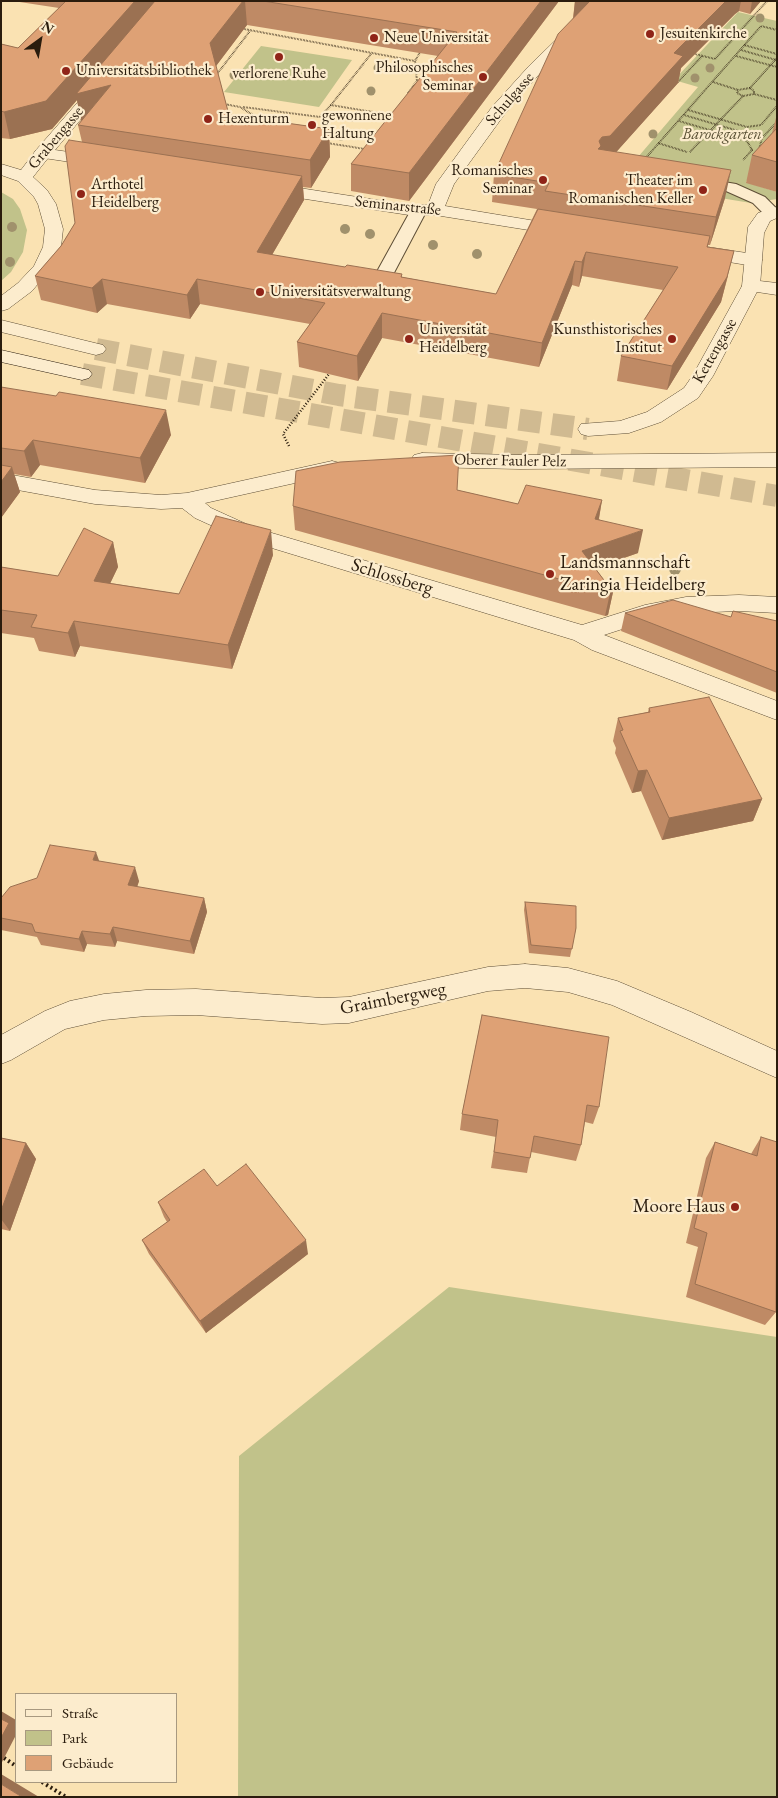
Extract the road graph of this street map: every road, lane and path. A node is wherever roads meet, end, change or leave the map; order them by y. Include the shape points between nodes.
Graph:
1 (605, 1) edge
2 (767, 1) edge
3 (244, 29) dead end
4 (777, 30) edge
5 (250, 31) junction
6 (744, 46) junction
7 (422, 49) edge
8 (740, 50) junction
9 (371, 54) junction
10 (695, 54) edge
11 (777, 54) edge
12 (703, 56) junction
13 (736, 56) junction
14 (776, 59) edge
15 (414, 61) junction
16 (770, 65) junction
17 (777, 67) edge
18 (114, 69) edge
19 (214, 77) edge
20 (678, 82) edge
21 (713, 82) junction
22 (750, 88) junction
23 (738, 90) junction
24 (754, 94) junction
25 (406, 95) edge
26 (743, 96) junction
27 (777, 100) edge
28 (222, 104) edge
29 (331, 105) junction
30 (240, 106) junction
31 (777, 106) edge
32 (396, 110) edge
33 (688, 110) junction
34 (391, 115) junction
35 (684, 115) junction
36 (251, 119) edge
37 (260, 119) junction
38 (720, 119) junction
39 (679, 121) junction
40 (386, 122) edge
41 (777, 122) edge
42 (268, 124) edge
43 (716, 124) junction
44 (710, 130) junction
45 (762, 138) junction
46 (320, 142) edge
47 (43, 153) junction
48 (361, 155) edge
49 (742, 161) dead end
50 (124, 165) edge
51 (639, 166) edge
52 (1, 169) edge
53 (24, 177) junction
54 (681, 180) edge
55 (252, 186) edge
56 (730, 187) junction
57 (427, 210) junction
58 (774, 212) edge
59 (586, 234) edge
60 (676, 248) edge
61 (753, 260) junction
62 (378, 286) edge
63 (751, 286) junction
64 (777, 289) edge
65 (1, 305) edge
66 (1, 326) edge
67 (96, 349) tunnel mouth
68 (1, 356) edge
69 (82, 374) tunnel mouth
70 (329, 374) edge
71 (588, 429) tunnel mouth
72 (286, 439) dead end
73 (402, 460) edge
74 (777, 460) edge
75 (350, 464) edge
76 (1, 480) edge
77 (187, 500) junction
78 (777, 605) edge
79 (582, 634) junction
80 (777, 712) edge
81 (1, 1051) edge
82 (777, 1065) edge
83 (4, 1758) edge
84 (15, 1765) edge
85 (44, 1783) edge
86 (66, 1797) edge

1 - 57 street, Schulgasse via 498,110
2 - 12 path via 715,59
3 - 5 path
4 - 6 path via 761,26
5 - 9 path
5 - 19 path
6 - 8 path
6 - 11 path
7 - 15 path
8 - 13 path
8 - 14 path
9 - 15 path
9 - 29 path
10 - 12 path
12 - 20 path
13 - 16 path
13 - 21 path
14 - 16 path
15 - 25 path via 417,81
16 - 17 path
16 - 22 path
18 - 47 street, Grabengasse
21 - 23 path
21 - 33 path
22 - 23 path
22 - 24 path
23 - 26 path via 737,93
24 - 26 path
24 - 27 path
26 - 38 path
28 - 30 path
29 - 30 path via 320,117
29 - 34 path
30 - 37 path
31 - 38 path via 761,125 746,127
32 - 34 path
33 - 35 path
33 - 38 path
34 - 40 path
35 - 39 path
35 - 43 path
36 - 37 path
37 - 42 path
38 - 43 path
39 - 44 path
39 - 51 path
41 - 45 path
43 - 44 path
43 - 45 path
44 - 49 path via 747,141 752,150
45 - 56 path via 759,152
46 - 48 path via 365,149
47 - 50 street
47 - 53 street, Grabengasse
52 - 53 street
53 - 65 street, Grabengasse via 47,204 54,229 52,247 42,268
54 - 56 lane
55 - 57 street, Seminarstraße
56 - 58 lane via 759,200
57 - 59 street, Seminarstraße
57 - 62 lane
58 - 61 street, Kettengasse via 764,217 757,227
60 - 61 street
61 - 63 street, Kettengasse
63 - 64 street
63 - 71 street, Kettengasse via 703,376 691,392 654,417 622,428
66 - 67 street
68 - 69 street
70 - 72 path via 283,434
73 - 74 street, Oberer Fauler Pelz
75 - 77 street
76 - 77 street via 120,500
77 - 79 street, Schlossberg via 203,513 247,533
78 - 79 street via 718,603 672,607
79 - 80 street, Schlossberg via 600,644
81 - 82 street, Graimbergweg via 55,1020 104,1007 196,1002 349,1010 488,979 525,976 568,980 616,994
83 - 84 path
85 - 86 path

